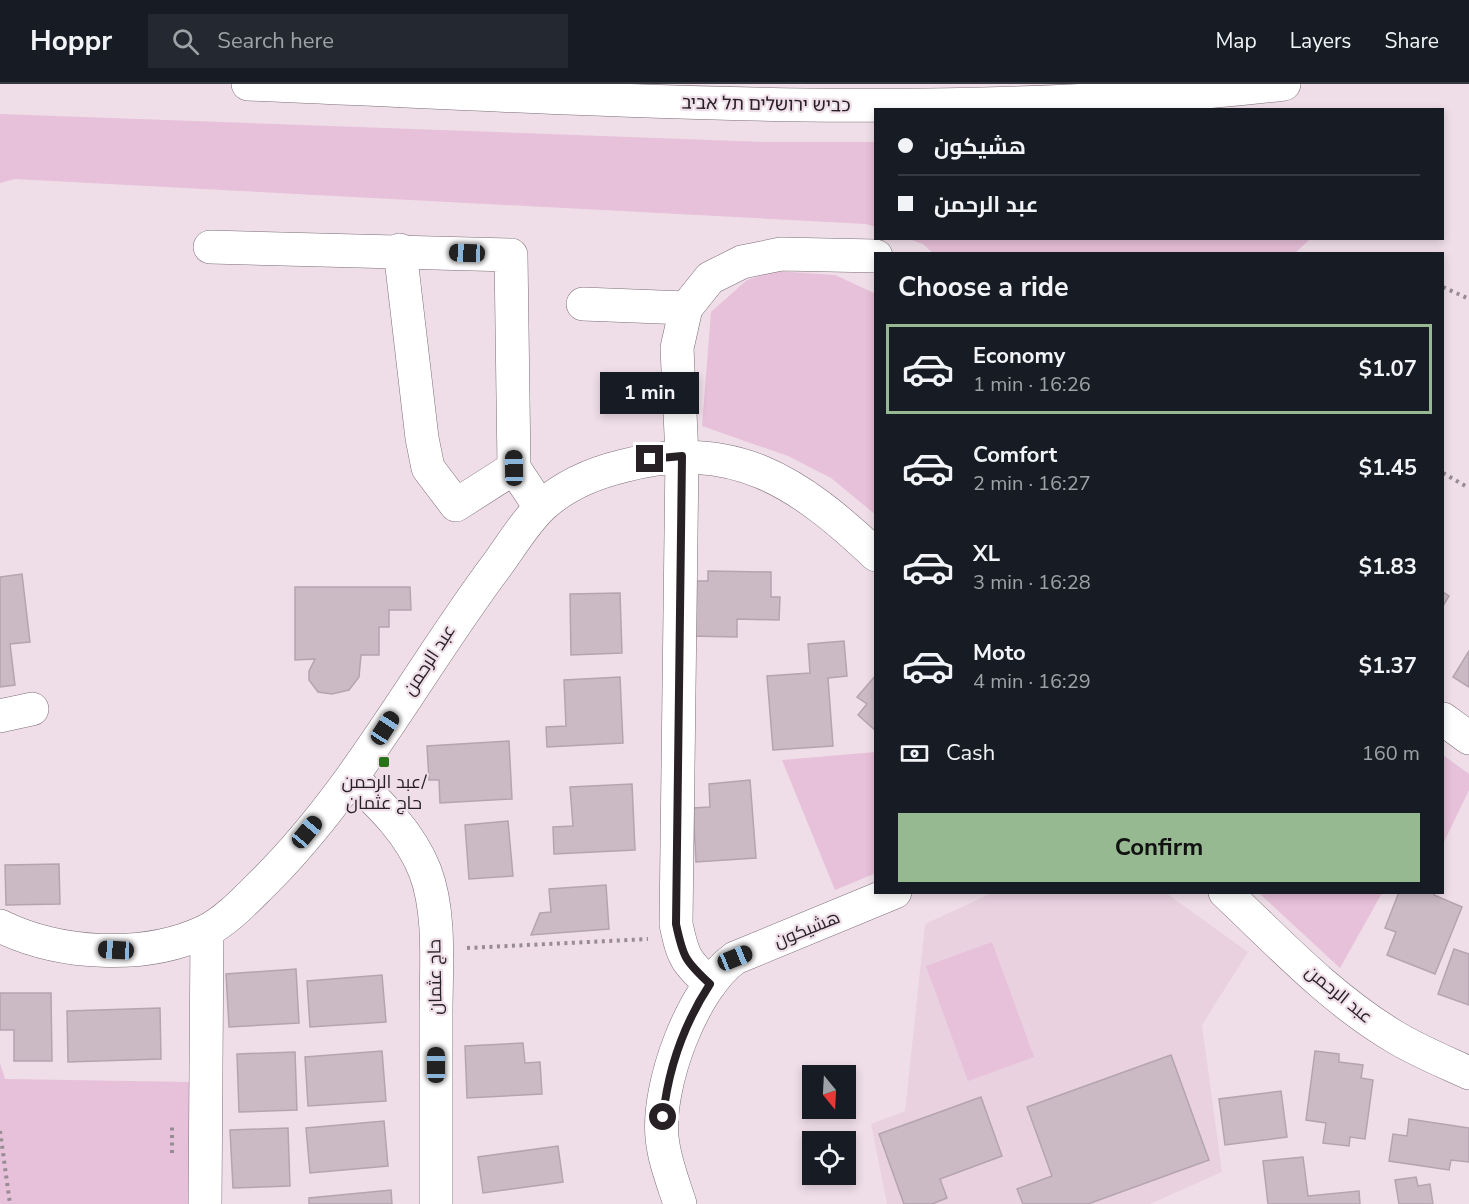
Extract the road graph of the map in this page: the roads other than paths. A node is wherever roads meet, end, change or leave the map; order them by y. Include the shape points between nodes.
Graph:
1 (248, 84) edge
2 (1284, 84) edge
3 (210, 247) dead end
4 (400, 250) junction
5 (874, 256) edge
6 (583, 304) dead end
7 (686, 308) junction
8 (682, 456) junction
9 (514, 468) junction
10 (540, 507) junction
11 (874, 553) edge
12 (32, 709) dead end
13 (0, 716) edge
14 (1444, 720) edge
15 (1469, 738) edge
16 (352, 778) junction
17 (890, 894) edge
18 (1227, 894) edge
19 (0, 926) edge
20 (207, 931) junction
21 (710, 984) junction
22 (1469, 1073) edge
23 (205, 1204) edge
24 (436, 1204) edge
25 (680, 1204) edge

1 - 2 main road, כביש ירושלים תל אביב via 891,106 1051,103
3 - 4 main road
4 - 9 main road via 511,255
4 - 9 main road via 428,468 456,505
5 - 7 main road via 781,254 742,262 710,278
6 - 7 main road
7 - 8 main road via 677,348
8 - 10 main road, عبد الرحمن via 610,469 564,489
8 - 11 main road, عبد الرحمن via 732,462 764,471 841,522
8 - 21 main road via 676,924 689,965
9 - 10 main road
10 - 16 main road, عبد الرحمن via 454,622
12 - 13 main road
14 - 15 main road
16 - 20 main road, عبد الرحمن via 278,869
16 - 24 main road, حاج عثمان via 408,839 425,872 433,905
17 - 21 main road, هشيكون via 735,958 720,969
18 - 22 main road, عبد الرحمن via 1364,1017 1396,1038
19 - 20 main road, عبد الرحمن via 24,938 76,948 116,950 174,943
20 - 23 main road
21 - 25 main road, هشيكون via 675,1056 665,1098 662,1136

